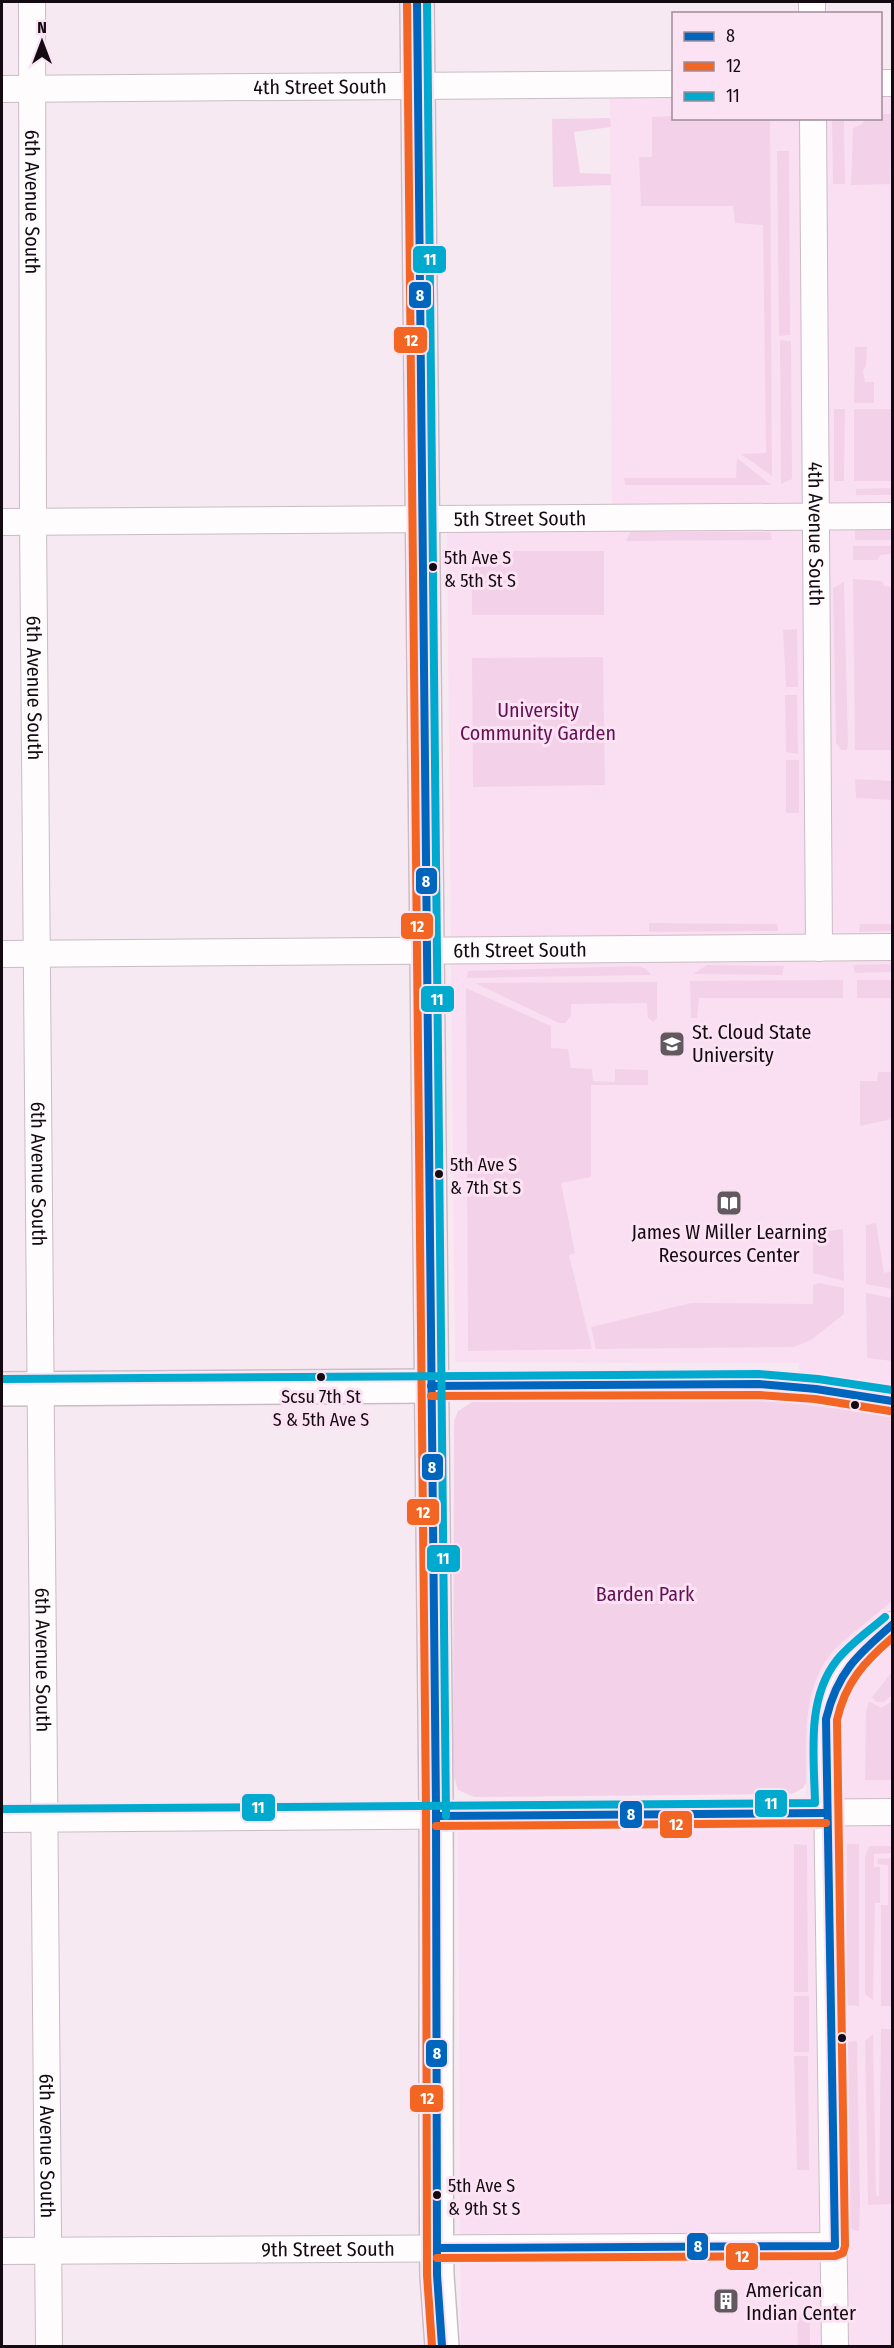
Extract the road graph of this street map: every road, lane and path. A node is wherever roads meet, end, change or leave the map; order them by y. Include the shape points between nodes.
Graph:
1 (32, 2) edge
2 (417, 2) edge
3 (672, 84) edge
4 (418, 86) junction
5 (34, 88) junction
6 (2, 89) edge
7 (813, 120) edge
8 (892, 516) edge
9 (814, 517) junction
10 (423, 519) junction
11 (2, 522) edge
12 (33, 522) junction
13 (892, 947) edge
14 (819, 948) junction
15 (424, 951) junction
16 (37, 953) junction
17 (2, 954) edge
18 (431, 1386) junction
19 (2, 1389) edge
20 (43, 1389) junction
21 (892, 1401) edge
22 (892, 1625) edge
23 (892, 1812) edge
24 (826, 1813) junction
25 (436, 1816) junction
26 (44, 1819) junction
27 (2, 1820) edge
28 (835, 2246) junction
29 (2, 2251) edge
30 (49, 2251) junction
31 (437, 2262) junction
32 (50, 2346) edge
33 (431, 2346) edge
34 (442, 2346) edge
35 (836, 2346) edge

1 - 5 street, 6th Avenue South
2 - 4 street
3 - 4 street, 4th Street South
4 - 5 street, 4th Street South
4 - 10 street
5 - 6 street, 4th Street South
5 - 12 street, 6th Avenue South
7 - 9 street, 4th Avenue South
8 - 9 street, 5th Street South
9 - 10 street, 5th Street South
9 - 14 street, 4th Avenue South
10 - 12 street, 5th Street South
10 - 15 street
11 - 12 street, 5th Street South
12 - 16 street, 6th Avenue South
13 - 14 street, 6th Street South
14 - 15 street, 6th Street South
15 - 16 street, 6th Street South
15 - 18 street
16 - 17 street, 6th Street South
16 - 20 street, 6th Avenue South
18 - 20 street
18 - 21 street via 759,1384
18 - 25 street
19 - 20 street
20 - 26 street, 6th Avenue South
22 - 24 street via 847,1665 833,1691 826,1719
23 - 24 street
24 - 25 street
24 - 28 street
25 - 26 street
25 - 31 street
26 - 27 street
26 - 30 street, 6th Avenue South
28 - 31 street, 9th Street South
28 - 35 street
29 - 30 street, 9th Street South
30 - 31 street, 9th Street South
30 - 32 street, 6th Avenue South
31 - 33 street
31 - 34 street

